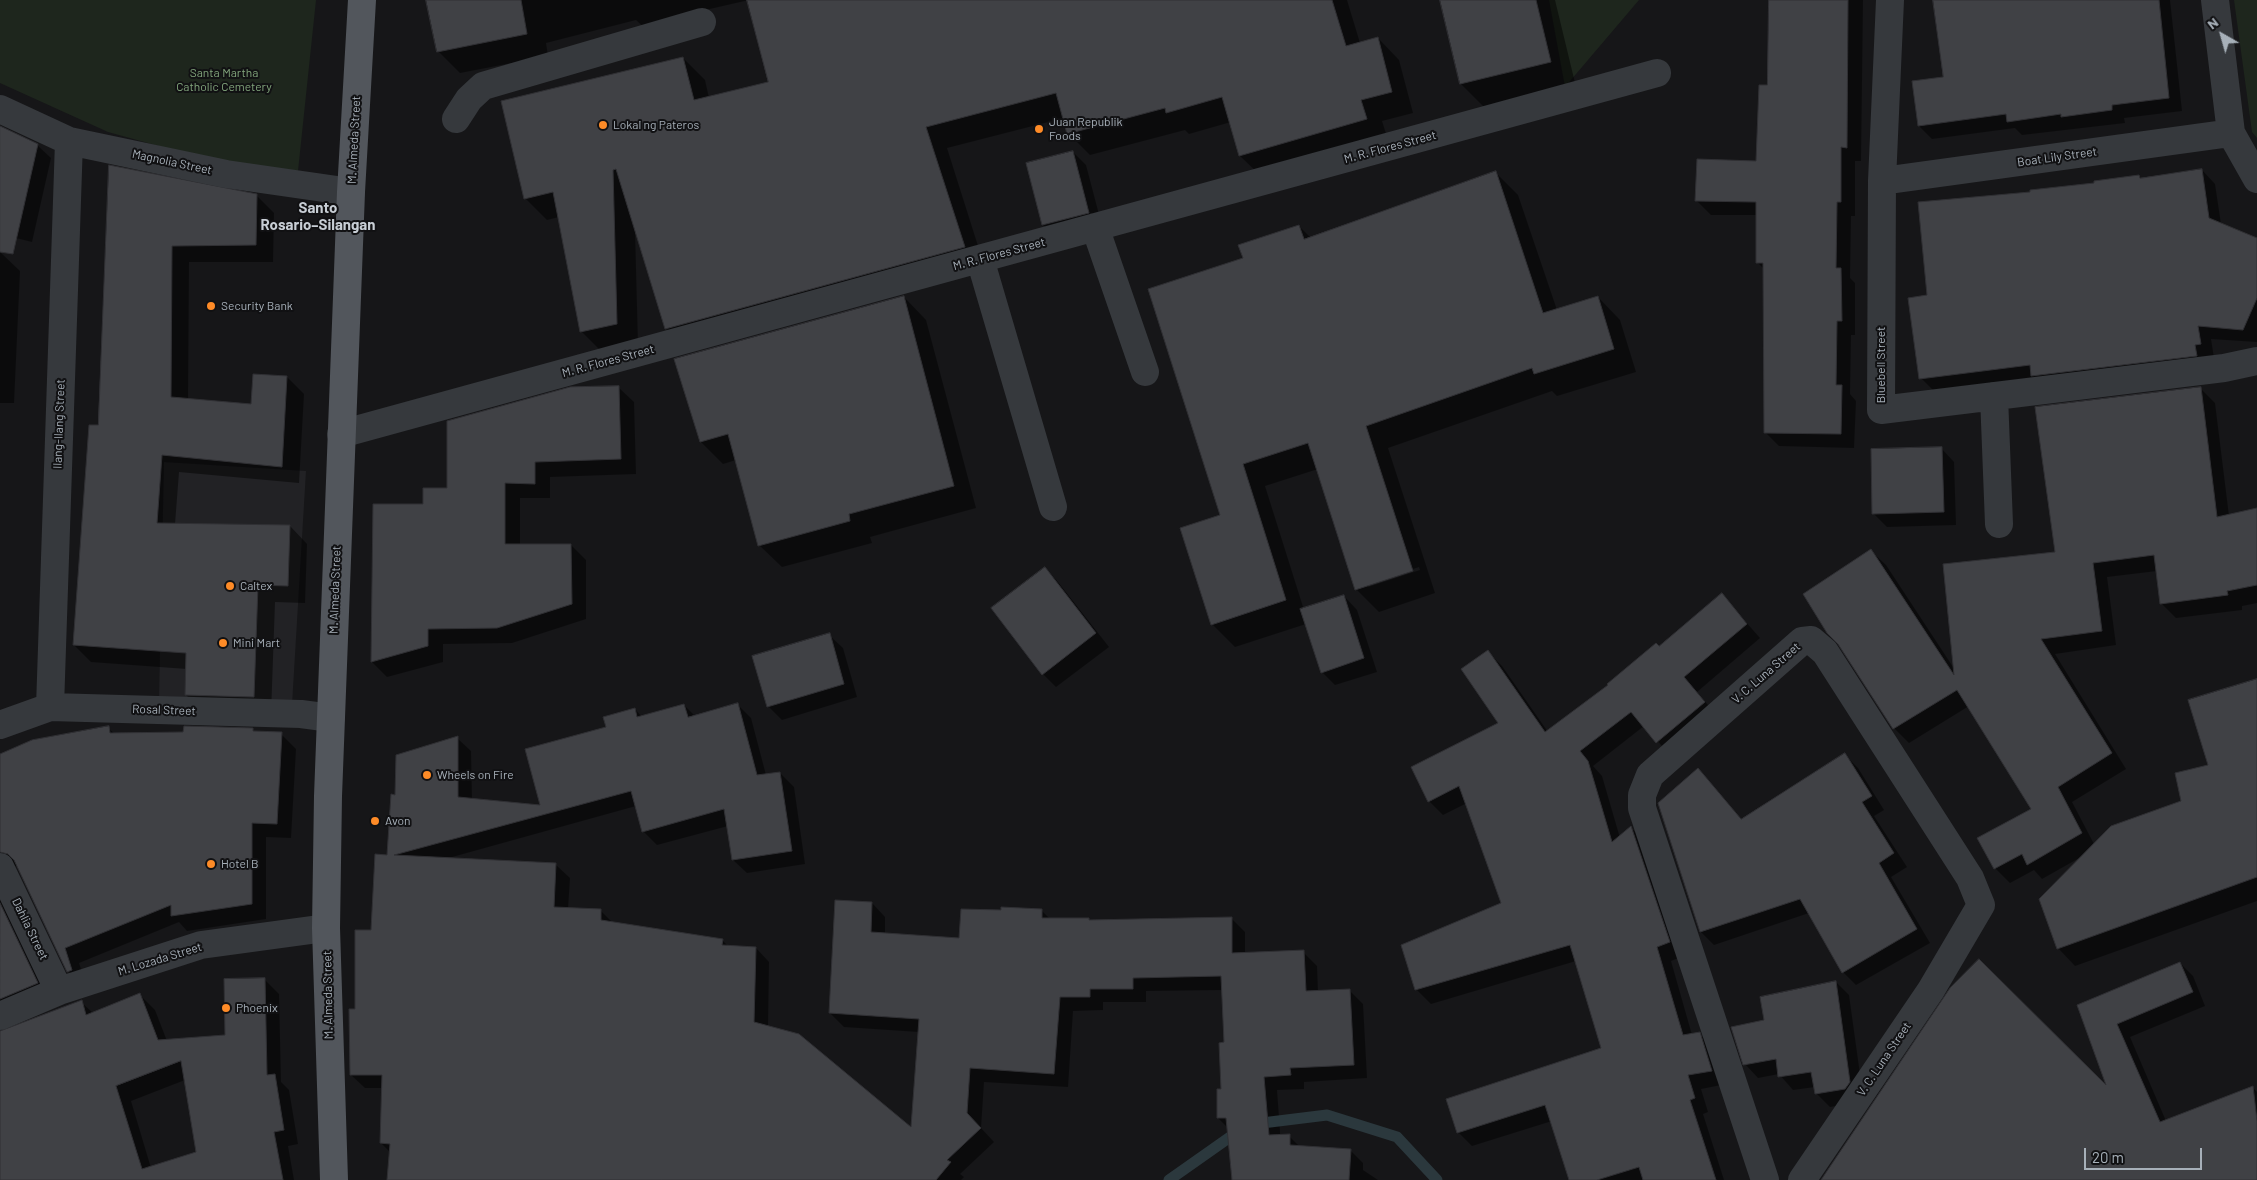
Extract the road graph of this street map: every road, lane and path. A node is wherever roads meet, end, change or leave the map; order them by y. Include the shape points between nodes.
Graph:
1 (362, 0) edge
2 (1890, 0) edge
3 (2215, 0) edge
4 (702, 22) dead end
5 (1657, 73) dead end
6 (0, 109) edge
7 (456, 119) dead end
8 (2231, 134) junction
9 (69, 141) junction
10 (2257, 179) edge
11 (1882, 181) junction
12 (351, 192) junction
13 (1095, 227) junction
14 (980, 259) junction
15 (2257, 361) edge
16 (1145, 372) dead end
17 (1994, 396) junction
18 (342, 434) junction
19 (1053, 507) dead end
20 (1999, 524) dead end
21 (50, 707) junction
22 (331, 718) junction
23 (0, 726) edge
24 (0, 867) edge
25 (326, 928) junction
26 (59, 991) junction
27 (0, 1016) edge
28 (334, 1180) edge
29 (1765, 1180) edge
30 (1802, 1180) edge

1 - 12 main road, M. Almeda Street
2 - 11 street, Bluebell Street
3 - 8 street
4 - 7 street via 483,86 469,98
5 - 13 street, M. R. Flores Street
6 - 9 street, Magnolia Street
8 - 10 street
8 - 11 street, Boat Lily Street
9 - 12 street, Magnolia Street via 226,174
9 - 21 street, Ilang-Ilang Street
11 - 17 street, Bluebell Street via 1881,410
12 - 18 main road, M. Almeda Street
13 - 14 street, M. R. Flores Street
13 - 16 street
14 - 18 street, M. R. Flores Street
14 - 19 street
15 - 17 street, Bluebell Street via 2224,368
17 - 20 street
18 - 22 main road, M. Almeda Street
21 - 22 street, Rosal Street via 301,714
21 - 23 street, Rosal Street
22 - 25 main road, M. Almeda Street
24 - 26 street, Dahlia Street
25 - 26 street, M. Lozada Street via 200,945
25 - 28 main road, M. Almeda Street
26 - 27 street, M. Lozada Street
29 - 30 street, V. C. Luna Street via 1642,808 1642,795 1650,775 1802,641 1811,640 1825,652 1970,878 1981,905 1931,990

